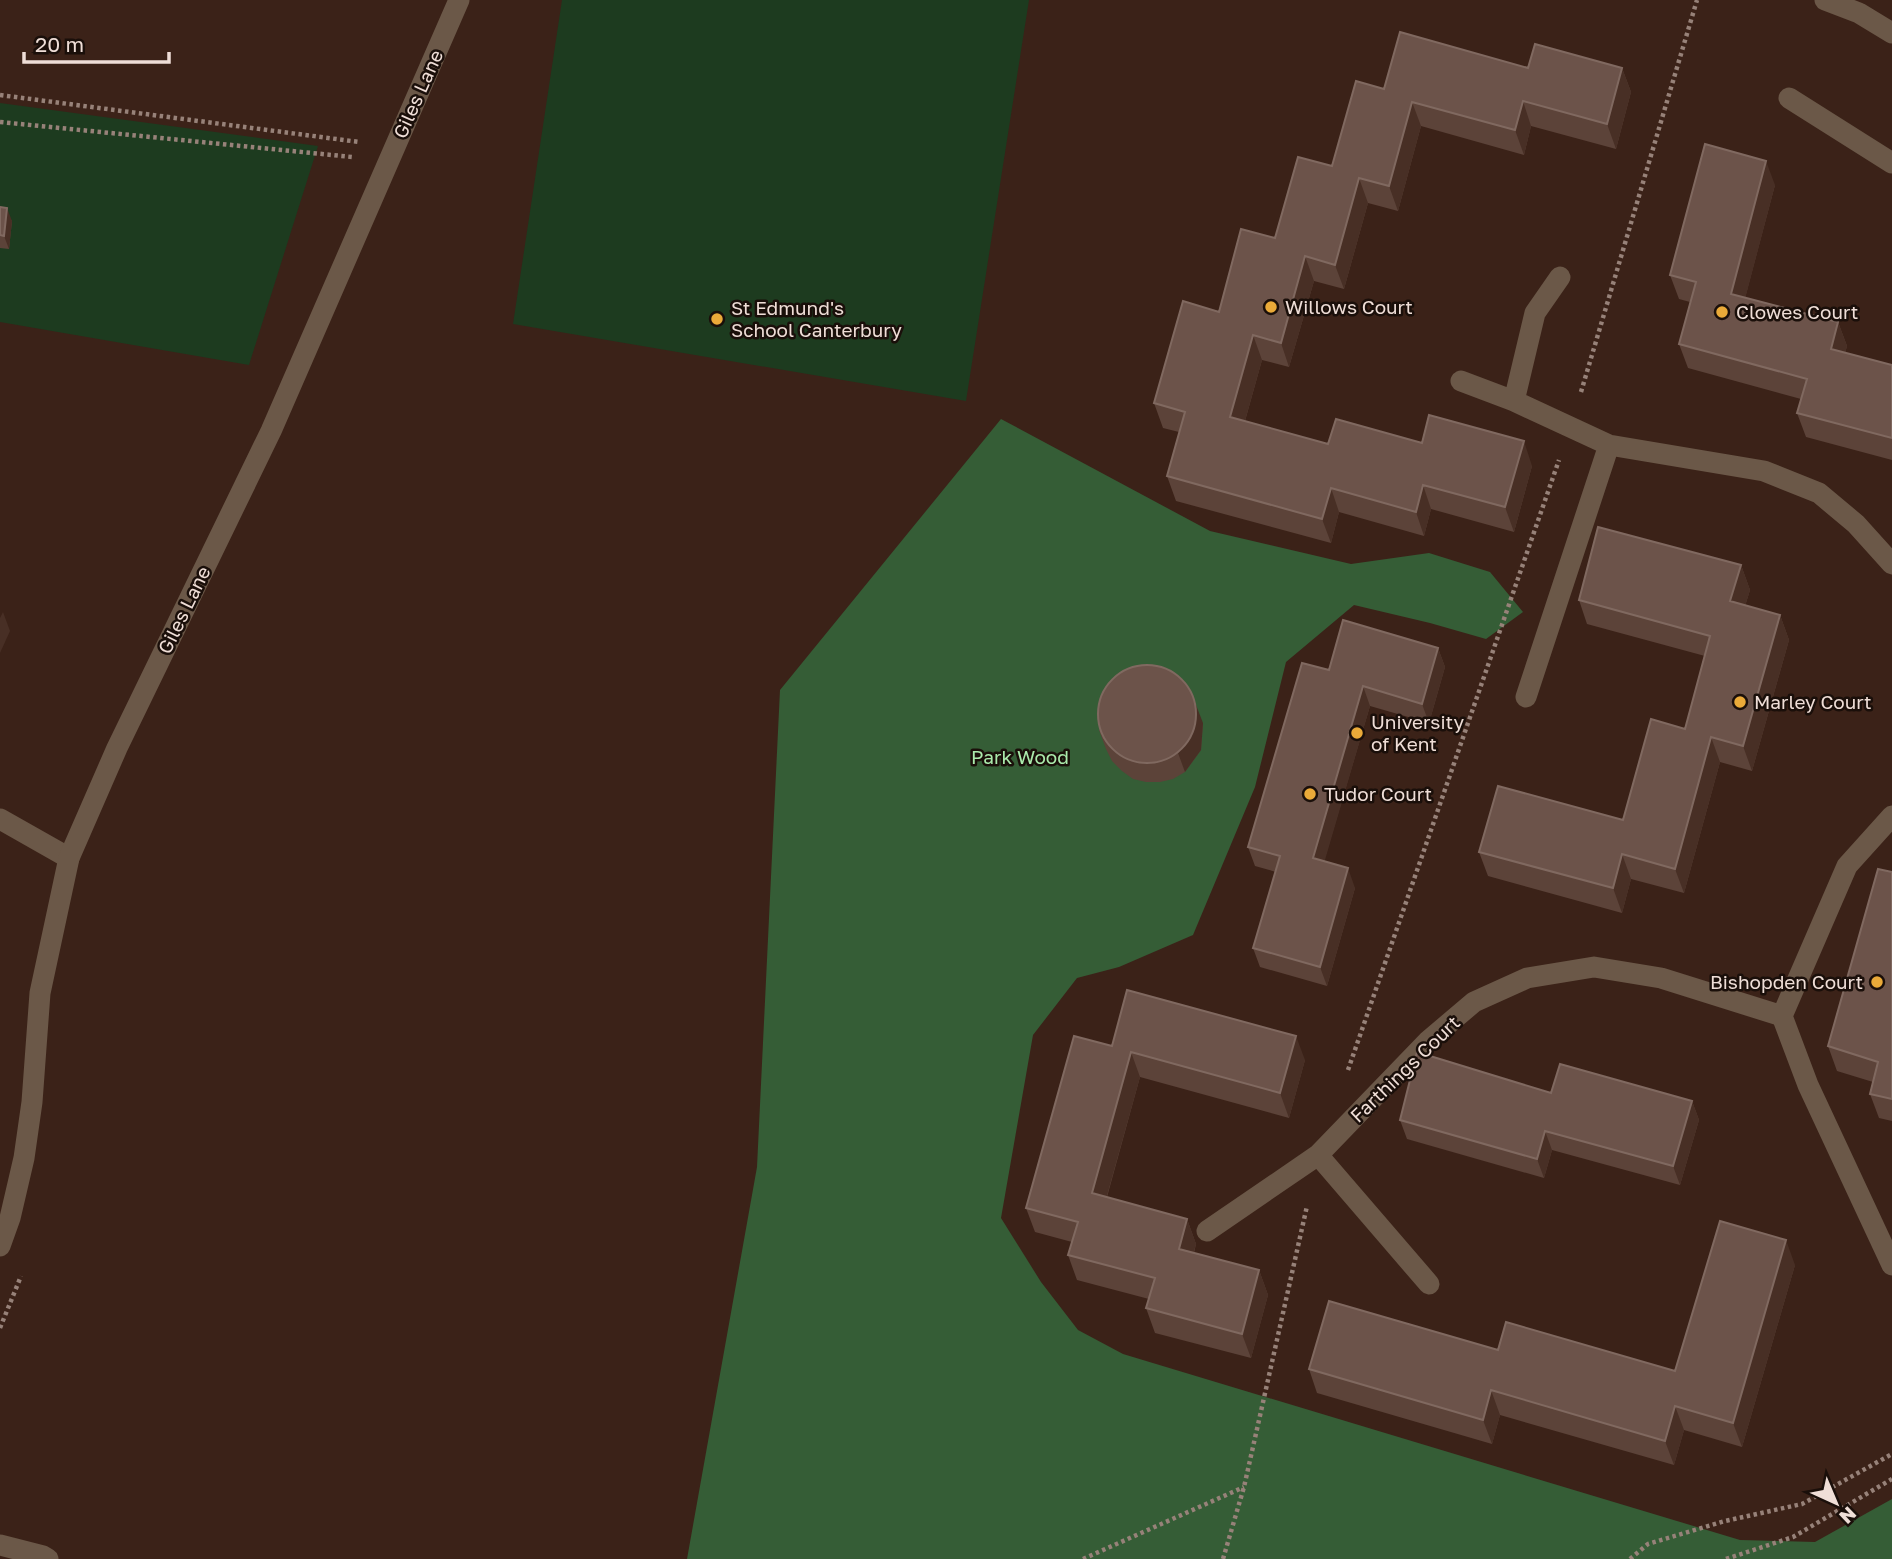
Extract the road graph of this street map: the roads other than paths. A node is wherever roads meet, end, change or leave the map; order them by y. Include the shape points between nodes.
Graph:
1 (459, 0) edge
2 (1825, 0) edge
3 (1892, 33) edge
4 (1789, 98) dead end
5 (1892, 163) edge
6 (1560, 277) dead end
7 (1461, 380) dead end
8 (1514, 401) junction
9 (1609, 445) junction
10 (1892, 564) edge
11 (1527, 697) dead end
12 (1892, 816) edge
13 (0, 818) edge
14 (69, 858) junction
15 (1782, 1016) junction
16 (1318, 1155) junction
17 (1207, 1231) dead end
18 (0, 1247) edge
19 (1892, 1265) edge
20 (1429, 1284) dead end
21 (0, 1545) edge
22 (48, 1559) edge

1 - 14 street, Giles Lane via 271,431 117,748
2 - 3 street via 1860,12
4 - 5 street
6 - 8 street via 1535,313
7 - 8 street
8 - 9 street
9 - 10 street via 1764,471 1819,493 1856,524
9 - 11 street
12 - 15 street via 1847,866
13 - 14 street
14 - 18 street, Giles Lane via 40,993 24,1158
15 - 16 street, Farthings Court via 1661,978 1594,967 1527,978 1474,1002 1428,1041
15 - 19 street via 1808,1085
16 - 17 street, Farthings Court
16 - 20 street
21 - 22 street

